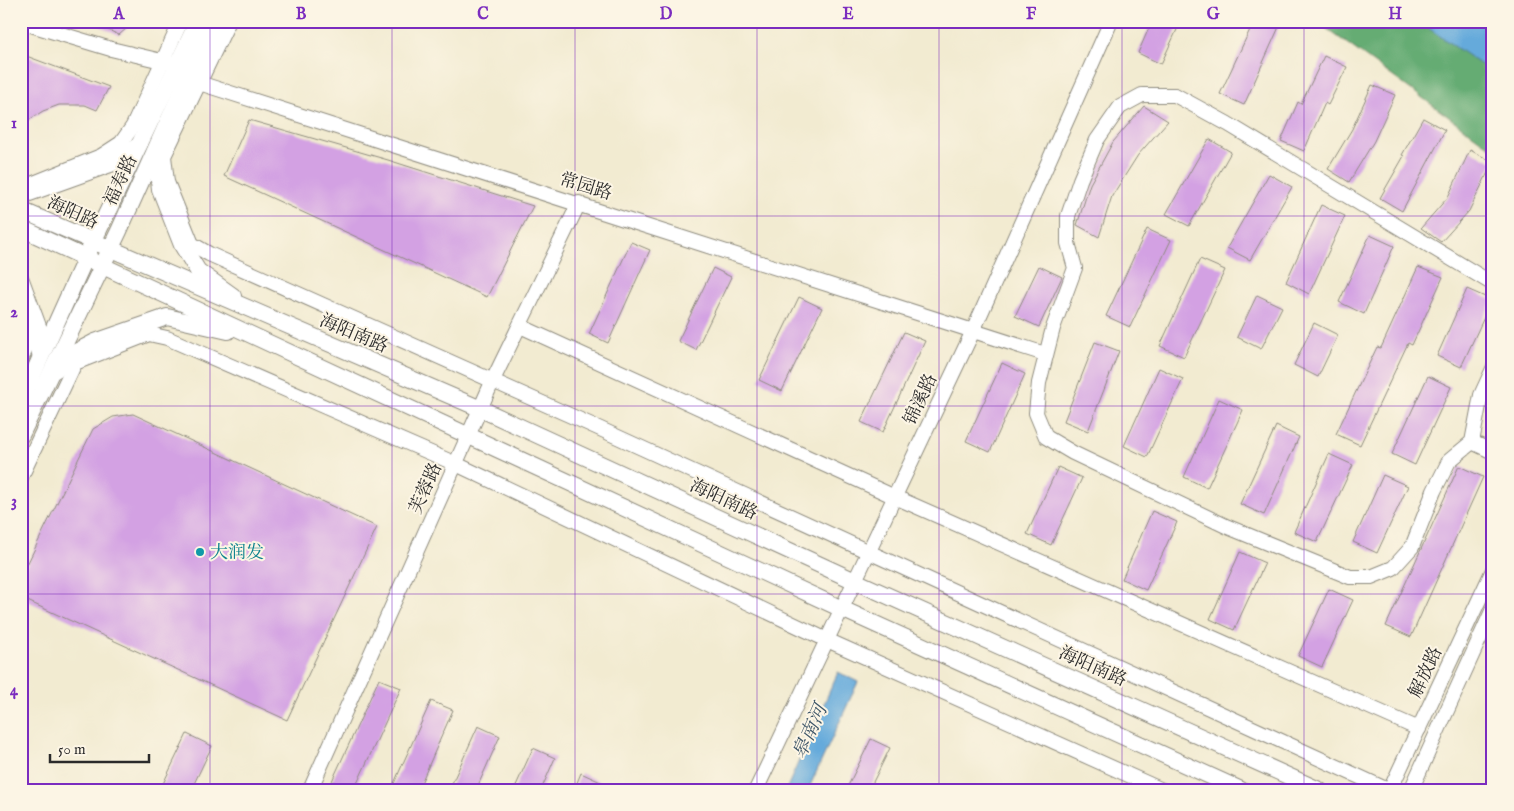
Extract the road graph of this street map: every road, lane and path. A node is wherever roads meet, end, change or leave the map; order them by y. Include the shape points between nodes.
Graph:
1 (181, 21) edge
2 (198, 21) edge
3 (213, 21) edge
4 (229, 21) edge
5 (1111, 21) edge
6 (21, 22) edge
7 (170, 63) junction
8 (194, 81) junction
9 (140, 143) junction
10 (156, 150) junction
11 (21, 188) edge
12 (21, 196) edge
13 (579, 203) junction
14 (21, 210) edge
15 (21, 228) edge
16 (94, 243) junction
17 (109, 250) junction
18 (86, 258) junction
19 (102, 265) junction
20 (21, 280) edge
21 (1493, 284) edge
22 (21, 304) edge
23 (259, 314) junction
24 (520, 326) junction
25 (973, 331) junction
26 (255, 336) junction
27 (1045, 354) junction
28 (40, 359) junction
29 (21, 360) edge
30 (1493, 369) edge
31 (47, 379) junction
32 (493, 380) junction
33 (21, 401) edge
34 (481, 409) junction
35 (21, 435) edge
36 (468, 435) junction
37 (1472, 442) junction
38 (1493, 452) edge
39 (456, 464) junction
40 (21, 477) edge
41 (894, 497) junction
42 (868, 552) junction
43 (1493, 570) edge
44 (855, 582) junction
45 (842, 609) junction
46 (1493, 609) edge
47 (827, 640) junction
48 (1419, 729) junction
49 (310, 790) edge
50 (756, 790) edge
51 (1162, 790) edge
52 (1241, 790) edge
53 (1319, 790) edge
54 (1389, 790) edge
55 (1411, 790) edge

1 - 7 street
2 - 7 main road, 福寿路
3 - 8 main road, 福寿路
4 - 8 street
5 - 25 street, 锦溪路
6 - 7 street
7 - 9 main road, 福寿路
7 - 11 street via 122,143 101,156
8 - 10 main road, 福寿路
8 - 13 street, 常园路
8 - 32 street via 164,156 168,182 192,244
9 - 12 main road via 116,162
9 - 16 main road, 福寿路
10 - 17 main road, 福寿路
10 - 23 main road via 160,189 182,245 198,271
13 - 24 street, 芙蓉路
13 - 25 street, 常园路
14 - 16 main road, 海阳路
15 - 18 main road, 海阳路
16 - 17 main road, 海阳路
16 - 18 main road, 福寿路
17 - 19 main road, 福寿路
17 - 23 main road, 海阳南路
18 - 19 main road, 海阳路
18 - 28 main road, 福寿路
19 - 26 main road
19 - 31 main road, 福寿路
20 - 28 main road via 39,330
21 - 27 street via 1175,95 1142,95 1120,108 1097,140 1080,180 1068,216 1068,243 1075,268
22 - 29 street via 29,342
23 - 34 main road, 海阳南路
24 - 32 street, 芙蓉路
24 - 41 street
25 - 27 street, 常园路
25 - 41 street, 锦溪路
26 - 31 main road via 167,317 86,346 70,355
26 - 36 main road
27 - 37 street via 1036,413 1046,436 1073,453 1228,528 1350,577 1372,577 1393,568 1412,547 1449,461
28 - 33 main road, 福寿路
30 - 37 street via 1481,395
31 - 35 main road, 福寿路
32 - 34 street, 芙蓉路
32 - 42 street
34 - 36 street, 芙蓉路
34 - 44 main road, 海阳南路
36 - 39 street, 芙蓉路
36 - 45 main road
37 - 38 street
39 - 40 street via 167,338 149,334 75,363
39 - 47 street
39 - 49 street, 芙蓉路
41 - 42 street, 锦溪路
41 - 48 street
42 - 44 street, 锦溪路
42 - 54 street
43 - 48 street, 解放路
44 - 45 street, 锦溪路
44 - 53 main road, 海阳南路
45 - 47 street, 锦溪路
45 - 52 main road
46 - 55 street, 解放路
47 - 50 street, 锦溪路
47 - 51 street
48 - 54 street, 解放路

